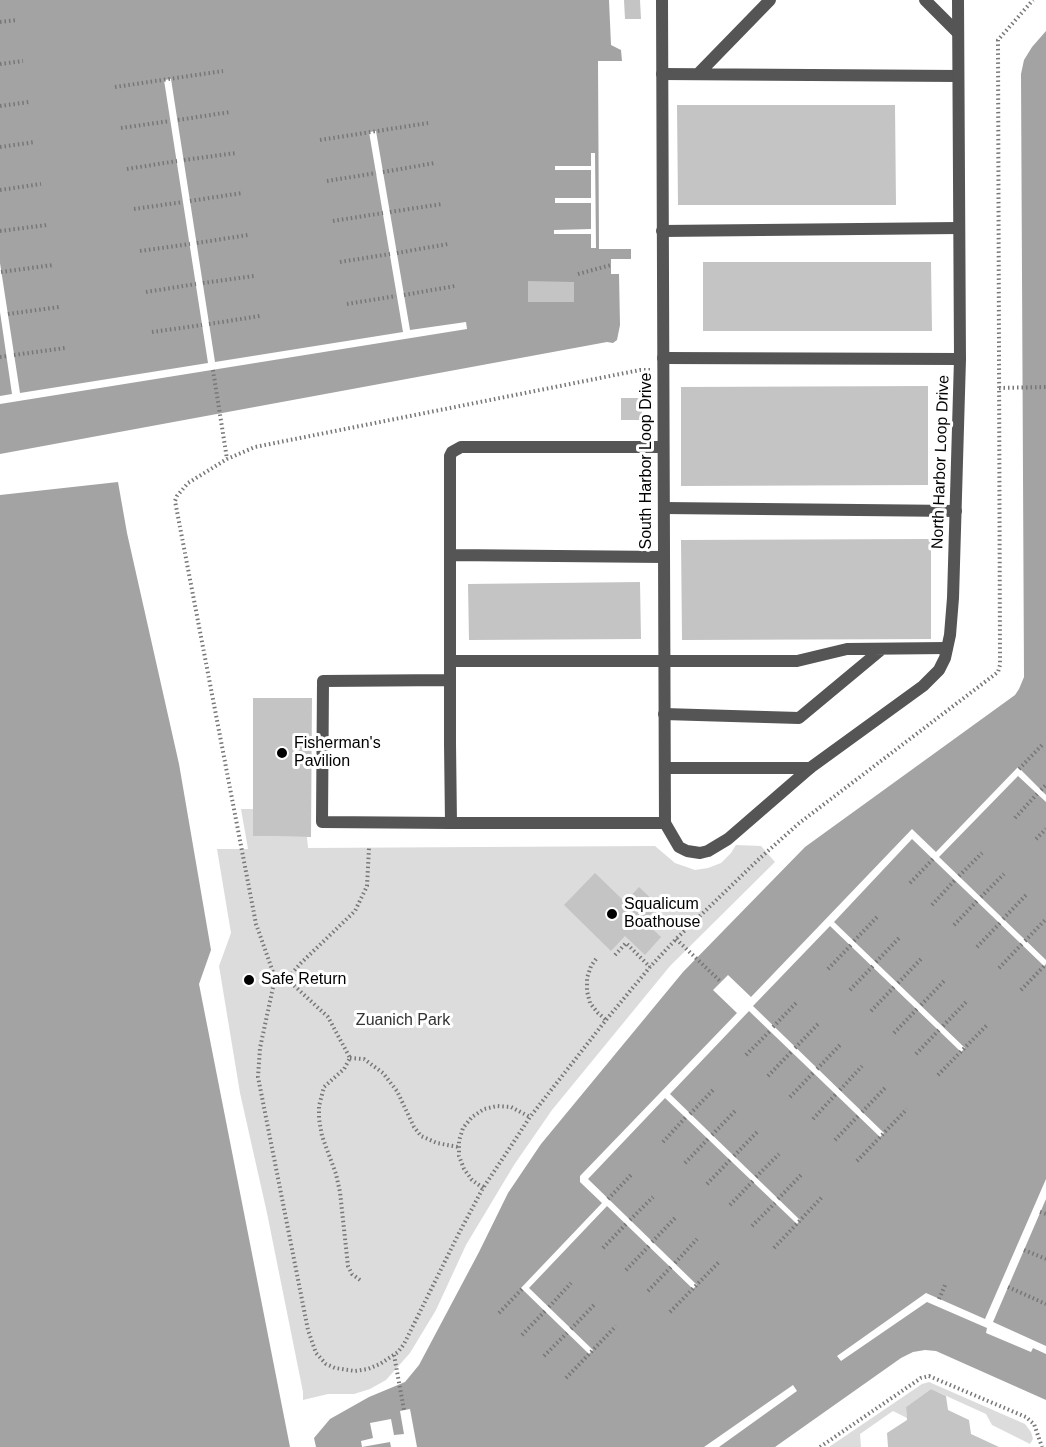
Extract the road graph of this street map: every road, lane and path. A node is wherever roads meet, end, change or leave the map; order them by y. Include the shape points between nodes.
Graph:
1 (662, 0) edge
2 (770, 0) edge
3 (925, 0) edge
4 (958, 0) edge
5 (1033, 0) edge
6 (17, 20) dead end
7 (0, 22) edge
8 (958, 33) junction
9 (23, 61) dead end
10 (0, 64) edge
11 (224, 71) dead end
12 (662, 74) junction
13 (698, 75) junction
14 (958, 76) junction
15 (115, 87) dead end
16 (29, 102) dead end
17 (0, 106) edge
18 (230, 112) dead end
19 (178, 120) dead end
20 (170, 121) dead end
21 (428, 123) dead end
22 (121, 128) dead end
23 (320, 140) dead end
24 (35, 142) dead end
25 (0, 147) edge
26 (236, 153) dead end
27 (184, 160) dead end
28 (177, 161) dead end
29 (435, 163) dead end
30 (127, 169) dead end
31 (383, 172) dead end
32 (376, 173) dead end
33 (327, 181) dead end
34 (41, 184) dead end
35 (0, 190) edge
36 (242, 193) dead end
37 (190, 201) dead end
38 (183, 202) dead end
39 (442, 204) dead end
40 (134, 209) dead end
41 (390, 212) dead end
42 (382, 213) dead end
43 (333, 221) dead end
44 (47, 225) dead end
45 (959, 228) junction
46 (0, 231) edge
47 (663, 231) junction
48 (248, 235) dead end
49 (197, 243) dead end
50 (189, 244) dead end
51 (448, 244) dead end
52 (140, 251) dead end
53 (397, 253) dead end
54 (390, 254) dead end
55 (340, 262) dead end
56 (53, 265) dead end
57 (611, 265) dead end
58 (2, 272) dead end
59 (579, 274) dead end
60 (254, 276) dead end
61 (196, 284) dead end
62 (203, 284) dead end
63 (455, 286) dead end
64 (146, 292) dead end
65 (404, 295) dead end
66 (396, 296) dead end
67 (347, 304) dead end
68 (59, 307) dead end
69 (8, 314) dead end
70 (261, 316) dead end
71 (209, 324) dead end
72 (202, 325) dead end
73 (152, 332) dead end
74 (65, 348) dead end
75 (14, 355) dead end
76 (7, 356) dead end
77 (0, 357) edge
78 (960, 360) junction
79 (663, 364) junction
80 (213, 370) dead end
81 (1046, 387) edge
82 (999, 388) junction
83 (663, 447) junction
84 (227, 459) junction
85 (664, 508) junction
86 (956, 510) junction
87 (450, 555) junction
88 (664, 557) junction
89 (948, 648) junction
90 (882, 649) junction
91 (664, 660) junction
92 (450, 661) junction
93 (450, 680) junction
94 (664, 714) junction
95 (1042, 745) dead end
96 (665, 768) junction
97 (810, 768) junction
98 (1019, 769) dead end
99 (1046, 785) edge
100 (1014, 818) dead end
101 (451, 823) junction
102 (665, 824) junction
103 (1046, 829) edge
104 (1036, 839) dead end
105 (369, 848) dead end
106 (982, 853) dead end
107 (933, 859) dead end
108 (1004, 873) dead end
109 (910, 883) dead end
110 (1026, 895) dead end
111 (932, 905) dead end
112 (877, 917) dead end
113 (1046, 919) edge
114 (954, 925) dead end
115 (899, 938) dead end
116 (676, 939) junction
117 (977, 947) dead end
118 (615, 955) dead end
119 (596, 959) dead end
120 (921, 959) dead end
121 (1046, 964) edge
122 (650, 967) junction
123 (999, 968) dead end
124 (828, 969) dead end
125 (276, 978) junction
126 (287, 979) junction
127 (944, 981) dead end
128 (721, 982) dead end
129 (849, 990) dead end
130 (1021, 990) dead end
131 (966, 1002) dead end
132 (796, 1003) dead end
133 (872, 1011) dead end
134 (606, 1020) junction
135 (818, 1024) dead end
136 (988, 1024) dead end
137 (894, 1033) dead end
138 (840, 1045) dead end
139 (916, 1054) dead end
140 (747, 1055) dead end
141 (350, 1058) junction
142 (862, 1066) dead end
143 (768, 1076) dead end
144 (938, 1076) dead end
145 (885, 1088) dead end
146 (713, 1090) dead end
147 (790, 1097) dead end
148 (907, 1109) dead end
149 (735, 1111) dead end
150 (530, 1117) junction
151 (813, 1119) dead end
152 (757, 1132) dead end
153 (835, 1140) dead end
154 (663, 1142) dead end
155 (458, 1147) junction
156 (779, 1154) dead end
157 (857, 1161) dead end
158 (685, 1163) dead end
159 (631, 1175) dead end
160 (801, 1175) dead end
161 (707, 1184) dead end
162 (483, 1188) junction
163 (824, 1196) dead end
164 (653, 1197) dead end
165 (608, 1199) dead end
166 (778, 1199) dead end
167 (774, 1203) dead end
168 (730, 1205) dead end
169 (1040, 1212) dead end
170 (1046, 1214) edge
171 (675, 1218) dead end
172 (752, 1227) dead end
173 (697, 1239) dead end
174 (603, 1248) dead end
175 (774, 1248) dead end
176 (1024, 1250) dead end
177 (1046, 1259) edge
178 (720, 1261) dead end
179 (675, 1263) dead end
180 (670, 1267) dead end
181 (626, 1270) dead end
182 (360, 1280) dead end
183 (946, 1282) dead end
184 (571, 1283) dead end
185 (1008, 1287) dead end
186 (522, 1289) dead end
187 (648, 1291) dead end
188 (939, 1299) dead end
189 (1046, 1304) edge
190 (594, 1305) dead end
191 (670, 1312) dead end
192 (499, 1313) dead end
193 (616, 1326) dead end
194 (522, 1335) dead end
195 (394, 1355) junction
196 (544, 1356) dead end
197 (566, 1378) dead end
198 (404, 1410) dead end
199 (820, 1447) edge
200 (1042, 1447) edge

1 - 12 street, South Harbor Loop Drive
2 - 13 street
3 - 8 street
4 - 8 street, North Harbor Loop Drive
5 - 82 path via 998,40
6 - 7 path
8 - 14 street, North Harbor Loop Drive
9 - 10 path
11 - 15 path
12 - 13 street
12 - 47 street, South Harbor Loop Drive
13 - 14 street
14 - 45 street, North Harbor Loop Drive
16 - 17 path
18 - 19 path
20 - 22 path
21 - 23 path
24 - 25 path
26 - 27 path
28 - 30 path
29 - 31 path
32 - 33 path
34 - 35 path
36 - 37 path
38 - 40 path
39 - 41 path
42 - 43 path
44 - 46 path
45 - 47 street
45 - 78 street, North Harbor Loop Drive
47 - 79 street, South Harbor Loop Drive
48 - 49 path
50 - 52 path
51 - 53 path
54 - 55 path
56 - 58 path
57 - 59 path
60 - 62 path
61 - 64 path
63 - 65 path
66 - 67 path
68 - 69 path
70 - 71 path
72 - 73 path
74 - 75 path
76 - 77 path
78 - 79 street
78 - 86 street, North Harbor Loop Drive
79 - 83 street, South Harbor Loop Drive
79 - 84 path via 267,444
80 - 84 path
81 - 82 path
82 - 116 path via 998,672 798,824
83 - 85 street, South Harbor Loop Drive
83 - 87 street via 454,450 450,456
84 - 125 path via 181,488 175,501 256,924
85 - 86 street
85 - 88 street, South Harbor Loop Drive
86 - 89 street, North Harbor Loop Drive
87 - 88 street
87 - 92 street
88 - 91 street, South Harbor Loop Drive
89 - 90 street
89 - 97 street, North Harbor Loop Drive via 939,670 923,686
90 - 91 street via 847,649 797,661
90 - 94 street via 799,718
91 - 92 street
91 - 94 street, South Harbor Loop Drive
92 - 93 street
93 - 101 street
93 - 101 street via 323,681 322,822
94 - 96 street, South Harbor Loop Drive
95 - 98 path
96 - 97 street
96 - 102 street, South Harbor Loop Drive
97 - 102 street, North Harbor Loop Drive via 728,839 708,851 693,853 679,847
99 - 100 path
101 - 102 street
103 - 104 path
105 - 126 path via 367,886 355,911
106 - 111 path
107 - 109 path
108 - 114 path
110 - 117 path
112 - 124 path
113 - 123 path
115 - 129 path
116 - 122 path
116 - 128 path
118 - 122 path via 626,943
119 - 134 path via 587,978 587,991 594,1008
120 - 133 path
121 - 130 path
122 - 134 path
125 - 126 path
125 - 195 path via 260,1048 258,1077 311,1341 326,1364 344,1371 368,1369
126 - 141 path via 328,1017
127 - 137 path
131 - 139 path
132 - 140 path
134 - 150 path
135 - 143 path
136 - 144 path
138 - 147 path
141 - 155 path via 364,1059 383,1073 421,1136
141 - 182 path via 344,1070 324,1087 319,1119 340,1192 348,1266
142 - 151 path
145 - 153 path
146 - 154 path
148 - 157 path
149 - 158 path
150 - 155 path via 511,1107 484,1109 463,1128
150 - 162 path
152 - 161 path
155 - 162 path via 464,1169
156 - 168 path
159 - 165 path
160 - 166 path
162 - 195 path via 404,1344
163 - 175 path
164 - 174 path
167 - 172 path
169 - 170 path
171 - 181 path
173 - 179 path
176 - 177 path
178 - 191 path
180 - 187 path
183 - 188 path
184 - 194 path
185 - 189 path
186 - 192 path
190 - 196 path
193 - 197 path
195 - 198 path
199 - 200 path via 929,1376 1030,1420

